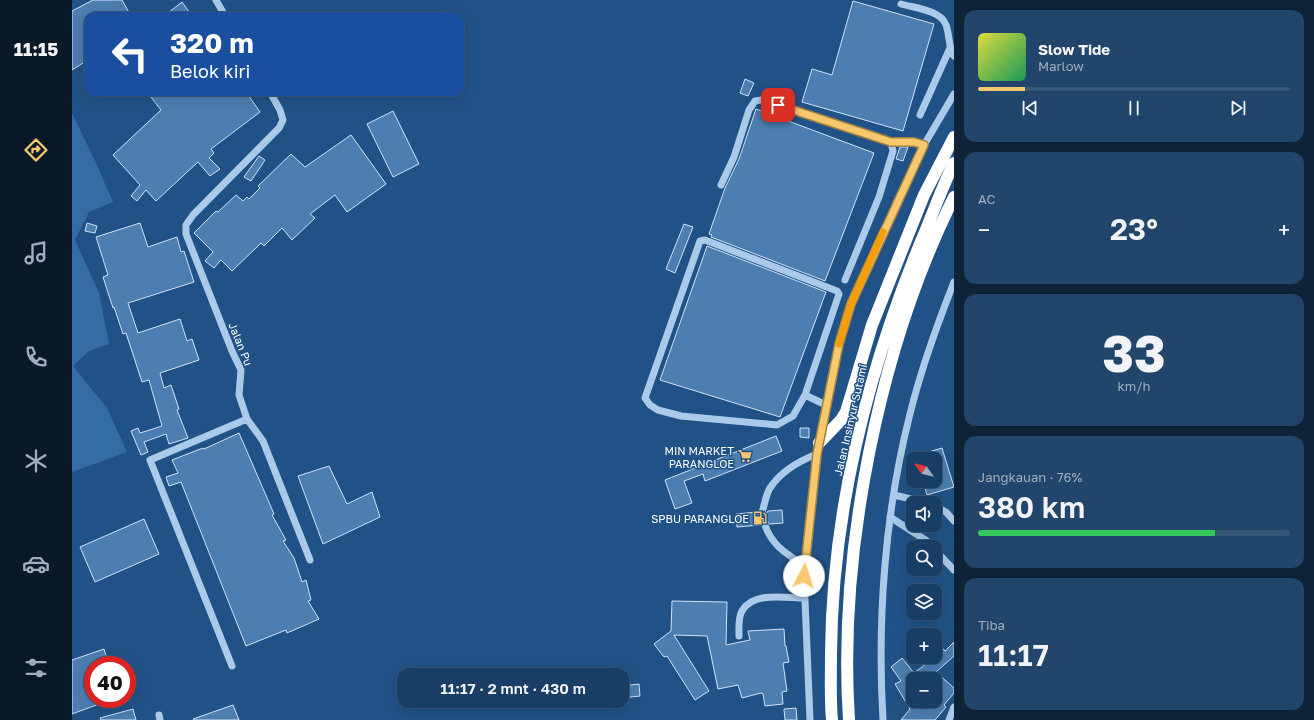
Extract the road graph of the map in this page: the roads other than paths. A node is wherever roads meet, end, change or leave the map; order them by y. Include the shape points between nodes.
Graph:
1 (216, 0) edge
2 (901, 4) dead end
3 (223, 12) edge
4 (950, 48) junction
5 (954, 56) edge
6 (954, 94) edge
7 (272, 96) edge
8 (920, 115) dead end
9 (954, 136) edge
10 (891, 142) junction
11 (924, 145) junction
12 (954, 163) edge
13 (721, 185) dead end
14 (954, 197) edge
15 (844, 280) dead end
16 (954, 282) edge
17 (805, 395) junction
18 (826, 405) junction
19 (247, 419) junction
20 (818, 449) junction
21 (894, 495) junction
22 (906, 498) edge
23 (942, 510) edge
24 (762, 512) tunnel mouth
25 (890, 517) junction
26 (954, 522) edge
27 (765, 525) tunnel mouth
28 (925, 540) edge
29 (942, 557) edge
30 (310, 560) dead end
31 (805, 566) junction
32 (954, 570) edge
33 (804, 598) junction
34 (739, 636) dead end
35 (232, 666) dead end
36 (954, 707) edge
37 (810, 720) edge
38 (832, 720) edge
39 (849, 720) edge
40 (883, 720) edge
41 (949, 720) edge

1 - 3 street
2 - 4 street via 942,18 946,24
4 - 5 street
4 - 8 street
6 - 11 street
7 - 19 street, Jalan Pu via 283,120 279,128 186,225 186,234 241,370 239,395
9 - 20 highway via 924,195 875,318 846,412
10 - 11 street via 914,142
10 - 13 street via 778,105 761,100 755,101 749,110 734,157
10 - 15 street via 893,151 879,197
11 - 18 street via 851,304 839,344
12 - 38 highway, Jalan Insinyur Sutami via 907,274 878,357 853,456 840,530 831,612
14 - 39 highway via 920,275 891,363 868,462 856,539 848,624
16 - 21 street via 912,407
17 - 17 street via 793,416 777,425 681,416 658,410 645,398 700,240 837,291 839,294
17 - 18 street
18 - 20 street
19 - 30 street via 263,441
19 - 35 street via 150,460
20 - 24 street via 797,462 769,489
20 - 31 street
21 - 22 street
21 - 25 street
23 - 26 street
25 - 28 street
25 - 40 street via 881,621
27 - 31 street via 769,537
29 - 32 street
31 - 33 street
33 - 34 street via 758,598 751,602 741,612
33 - 37 street
36 - 41 street

